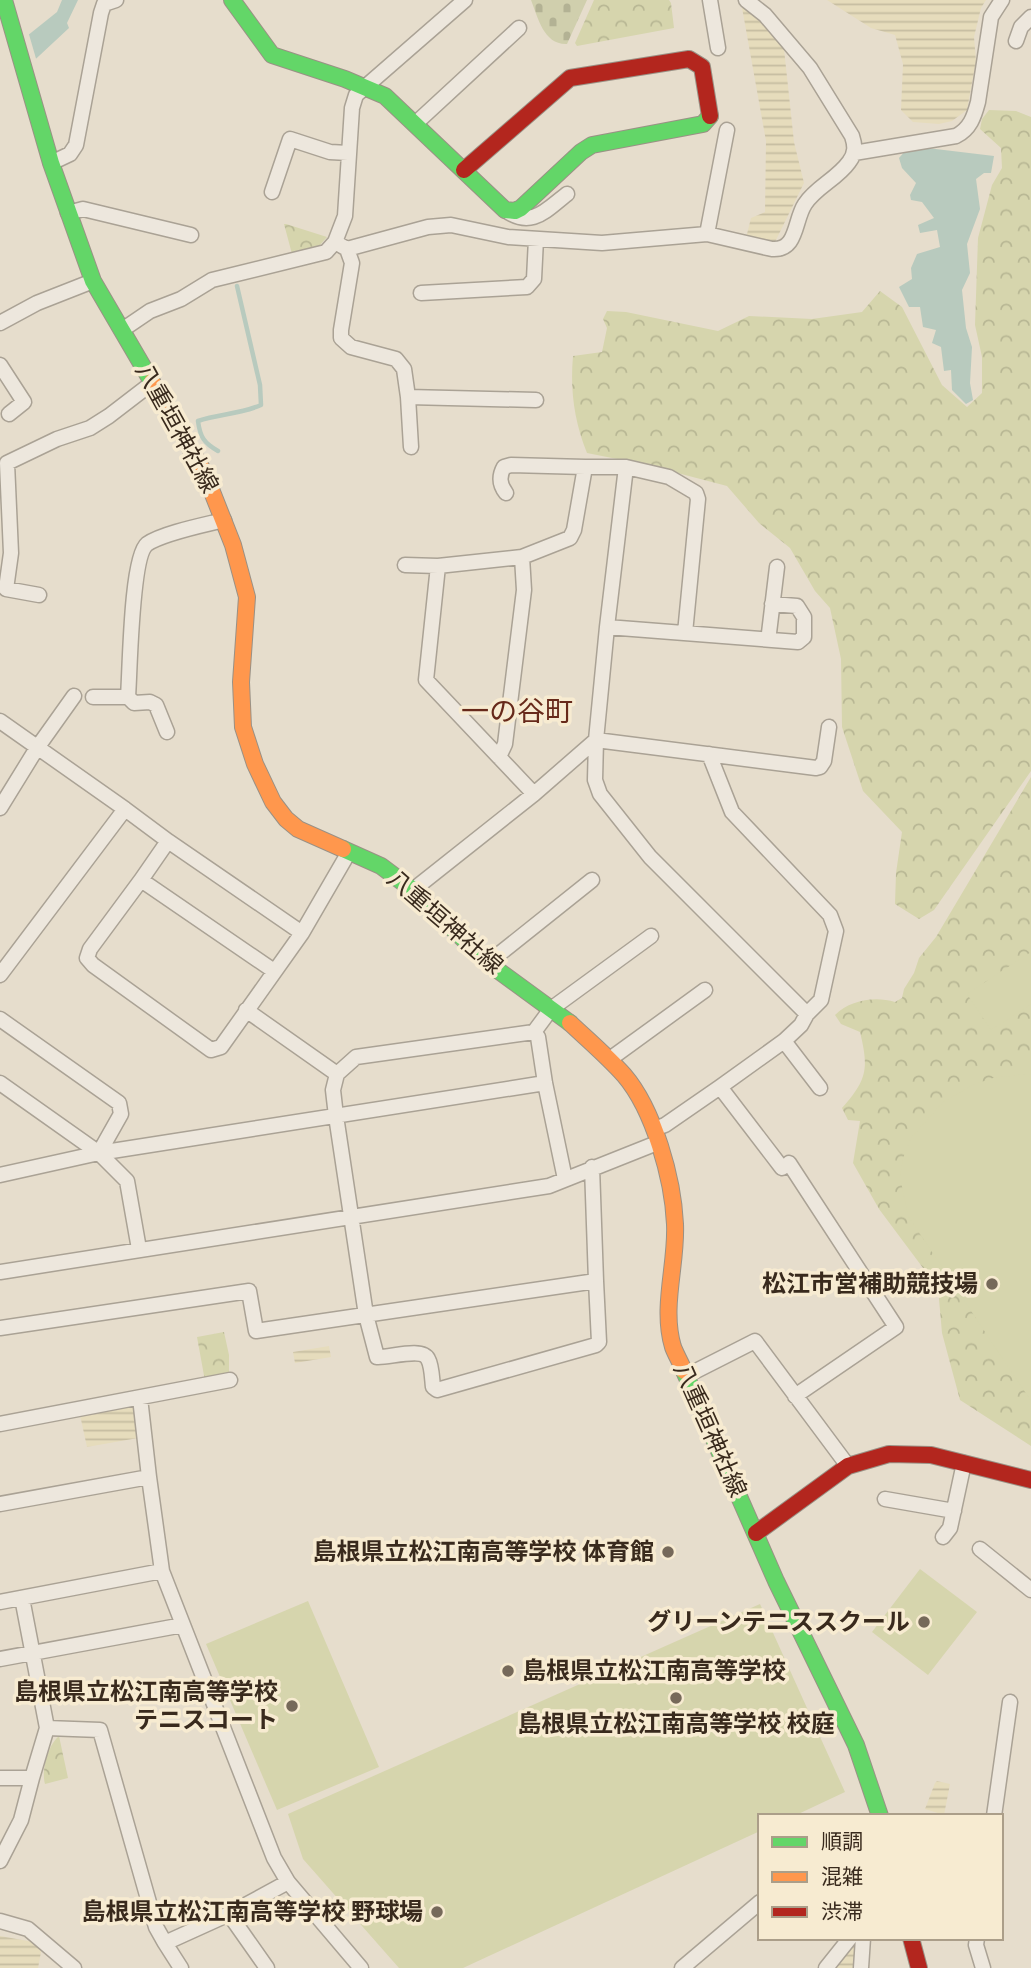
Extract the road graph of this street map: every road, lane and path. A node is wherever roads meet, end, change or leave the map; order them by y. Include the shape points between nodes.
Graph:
1 (4, 0) edge
2 (116, 0) edge
3 (232, 0) edge
4 (465, 0) edge
5 (709, 0) edge
6 (746, 0) edge
7 (1002, 0) edge
8 (103, 4) edge
9 (1031, 17) edge
10 (519, 28) dead end
11 (1016, 41) dead end
12 (718, 48) dead end
13 (364, 88) junction
14 (415, 124) junction
15 (727, 130) dead end
16 (348, 153) junction
17 (853, 153) junction
18 (51, 163) junction
19 (464, 170) junction
20 (272, 192) dead end
21 (568, 194) dead end
22 (505, 209) junction
23 (68, 213) junction
24 (707, 234) junction
25 (191, 235) dead end
26 (536, 239) junction
27 (341, 246) junction
28 (93, 281) junction
29 (421, 293) dead end
30 (0, 323) edge
31 (122, 330) junction
32 (0, 365) edge
33 (152, 383) junction
34 (408, 397) junction
35 (536, 400) dead end
36 (9, 414) dead end
37 (411, 447) dead end
38 (3, 465) edge
39 (585, 467) junction
40 (626, 467) junction
41 (506, 493) dead end
42 (224, 520) junction
43 (522, 557) junction
44 (405, 565) dead end
45 (438, 566) junction
46 (776, 567) dead end
47 (39, 595) dead end
48 (772, 604) junction
49 (607, 627) junction
50 (685, 632) junction
51 (769, 633) dead end
52 (74, 696) dead end
53 (93, 696) dead end
54 (128, 697) junction
55 (0, 721) edge
56 (829, 727) dead end
57 (167, 732) dead end
58 (596, 740) junction
59 (37, 748) junction
60 (709, 754) junction
61 (499, 757) junction
62 (534, 794) junction
63 (0, 808) edge
64 (125, 809) junction
65 (168, 841) junction
66 (349, 852) junction
67 (141, 880) junction
68 (592, 880) dead end
69 (413, 890) junction
70 (302, 933) junction
71 (651, 936) dead end
72 (488, 962) junction
73 (2, 969) edge
74 (274, 971) junction
75 (705, 990) dead end
76 (551, 1009) junction
77 (246, 1010) junction
78 (807, 1014) junction
79 (0, 1019) edge
80 (534, 1032) junction
81 (785, 1041) junction
82 (610, 1059) junction
83 (337, 1074) junction
84 (0, 1083) edge
85 (545, 1083) junction
86 (720, 1087) junction
87 (820, 1087) dead end
88 (336, 1116) junction
89 (655, 1136) junction
90 (99, 1153) junction
91 (592, 1167) junction
92 (0, 1175) edge
93 (565, 1179) junction
94 (352, 1215) junction
95 (139, 1249) junction
96 (0, 1272) edge
97 (596, 1281) junction
98 (366, 1315) junction
99 (0, 1328) edge
100 (686, 1376) junction
101 (230, 1380) dead end
102 (795, 1396) junction
103 (140, 1398) junction
104 (0, 1424) edge
105 (964, 1463) junction
106 (848, 1466) junction
107 (149, 1477) junction
108 (1031, 1480) edge
109 (885, 1499) dead end
110 (0, 1504) edge
111 (954, 1511) junction
112 (756, 1533) junction
113 (943, 1537) dead end
114 (980, 1549) dead end
115 (162, 1571) junction
116 (1031, 1590) edge
117 (22, 1598) junction
118 (0, 1602) edge
119 (183, 1625) junction
120 (34, 1653) junction
121 (0, 1659) edge
122 (1010, 1702) dead end
123 (47, 1728) junction
124 (0, 1778) edge
125 (32, 1778) junction
126 (879, 1814) edge
127 (994, 1814) edge
128 (6, 1833) edge
129 (0, 1861) edge
130 (288, 1882) junction
131 (758, 1904) edge
132 (229, 1914) junction
133 (0, 1922) edge
134 (848, 1940) edge
135 (863, 1940) edge
136 (912, 1940) edge
137 (977, 1940) edge
138 (165, 1943) junction
139 (74, 1968) edge
140 (181, 1968) edge
141 (267, 1968) edge
142 (361, 1968) edge
143 (682, 1968) edge
144 (826, 1968) edge
145 (861, 1968) edge
146 (919, 1968) edge
147 (983, 1968) edge

1 - 18 main road, 八重垣神社線
2 - 8 street
3 - 13 main road via 272,55
4 - 13 street
5 - 12 street
6 - 17 street via 765,15 810,68 852,136
7 - 17 street via 991,17 978,102 964,132
8 - 18 street via 76,145
9 - 11 street
10 - 14 street
13 - 14 main road via 385,96
13 - 16 street via 353,102
14 - 19 main road
15 - 24 street
16 - 20 street via 290,139
16 - 27 street
17 - 24 street via 849,162 814,192 794,236 782,248
18 - 23 main road, 八重垣神社線
19 - 22 main road
19 - 22 main road via 570,78 689,58 702,67 710,116 703,124 592,145 522,208
21 - 22 street via 535,218 516,216
23 - 25 street via 82,209
23 - 28 main road, 八重垣神社線
24 - 26 street via 602,243
26 - 27 street via 451,225
26 - 29 street via 534,279 527,287
27 - 31 street via 212,280
27 - 34 street via 352,263 341,338 351,347 396,359 404,369
28 - 30 street
28 - 31 main road, 八重垣神社線
31 - 33 main road, 八重垣神社線
32 - 36 street via 24,402
33 - 38 street via 90,428
33 - 42 main road, 八重垣神社線 via 205,474
34 - 35 street
34 - 37 street
38 - 47 street via 11,552 6,589
39 - 40 street
39 - 41 street via 504,467 500,481
39 - 43 street via 573,535
40 - 49 street
40 - 50 street via 669,477 696,493
42 - 54 street via 160,538 142,550 134,590
42 - 66 main road, 八重垣神社線 via 247,597 241,715 252,757 286,819 306,834
43 - 45 street
43 - 61 street via 524,590 505,744
44 - 45 street
45 - 61 street via 426,680
46 - 48 street
48 - 50 street via 797,606 804,617 804,637 798,642
48 - 51 street
49 - 50 street
49 - 58 street
52 - 59 street
53 - 54 street
54 - 57 street via 135,703 156,705
55 - 59 street
56 - 60 street via 820,767
58 - 60 street
58 - 62 street
58 - 78 street via 595,780 600,794 650,857
59 - 63 street
59 - 64 street
60 - 78 street via 732,812 834,920 835,940 821,1000
61 - 62 street
62 - 69 street
64 - 65 street
64 - 73 street
65 - 67 street
65 - 70 street
66 - 69 main road, 八重垣神社線 via 381,866
66 - 70 street
67 - 74 street
67 - 77 street via 90,949 89,962 211,1051 221,1047
68 - 72 street
69 - 72 main road, 八重垣神社線
70 - 74 street
71 - 76 street
72 - 76 main road, 八重垣神社線
74 - 77 street
75 - 82 street
76 - 80 street
76 - 82 main road, 八重垣神社線
77 - 83 street
78 - 81 street
79 - 90 street via 119,1103 121,1114
80 - 83 street via 356,1057
80 - 85 street
81 - 86 street
81 - 87 street
82 - 89 main road, 八重垣神社線 via 635,1091
83 - 88 street via 333,1090
84 - 90 street
85 - 88 street
85 - 93 street
86 - 89 street
86 - 102 street via 786,1166 896,1327
88 - 90 street
88 - 94 street
89 - 91 street
89 - 100 main road, 八重垣神社線 via 669,1183 674,1225 670,1332
90 - 92 street
90 - 95 street via 127,1181
91 - 93 street
91 - 97 street
93 - 94 street via 549,1186
94 - 95 street
94 - 98 street
95 - 96 street
97 - 98 street
97 - 98 street via 596,1345 437,1390 423,1354 377,1357
98 - 99 street via 256,1331 248,1291
100 - 102 street via 755,1340
100 - 112 main road, 八重垣神社線
101 - 103 street
102 - 106 street
103 - 104 street
103 - 107 street
105 - 106 main road via 931,1455 889,1454
105 - 108 main road
105 - 111 street
106 - 112 main road
107 - 110 street
107 - 115 street
109 - 111 street
111 - 113 street
112 - 126 main road, 八重垣神社線 via 856,1745
114 - 116 street
115 - 117 street
115 - 119 street
117 - 118 street
117 - 120 street
119 - 120 street
119 - 130 street via 274,1858
120 - 121 street
120 - 123 street
122 - 127 street
123 - 125 street
123 - 138 street via 100,1730 156,1927
124 - 125 street
125 - 128 street via 21,1820
128 - 129 street
130 - 132 street
130 - 142 street
131 - 143 street
132 - 138 street
132 - 141 street
133 - 139 street via 28,1929
134 - 144 street
135 - 145 street
136 - 146 main road
137 - 147 street
138 - 140 street

